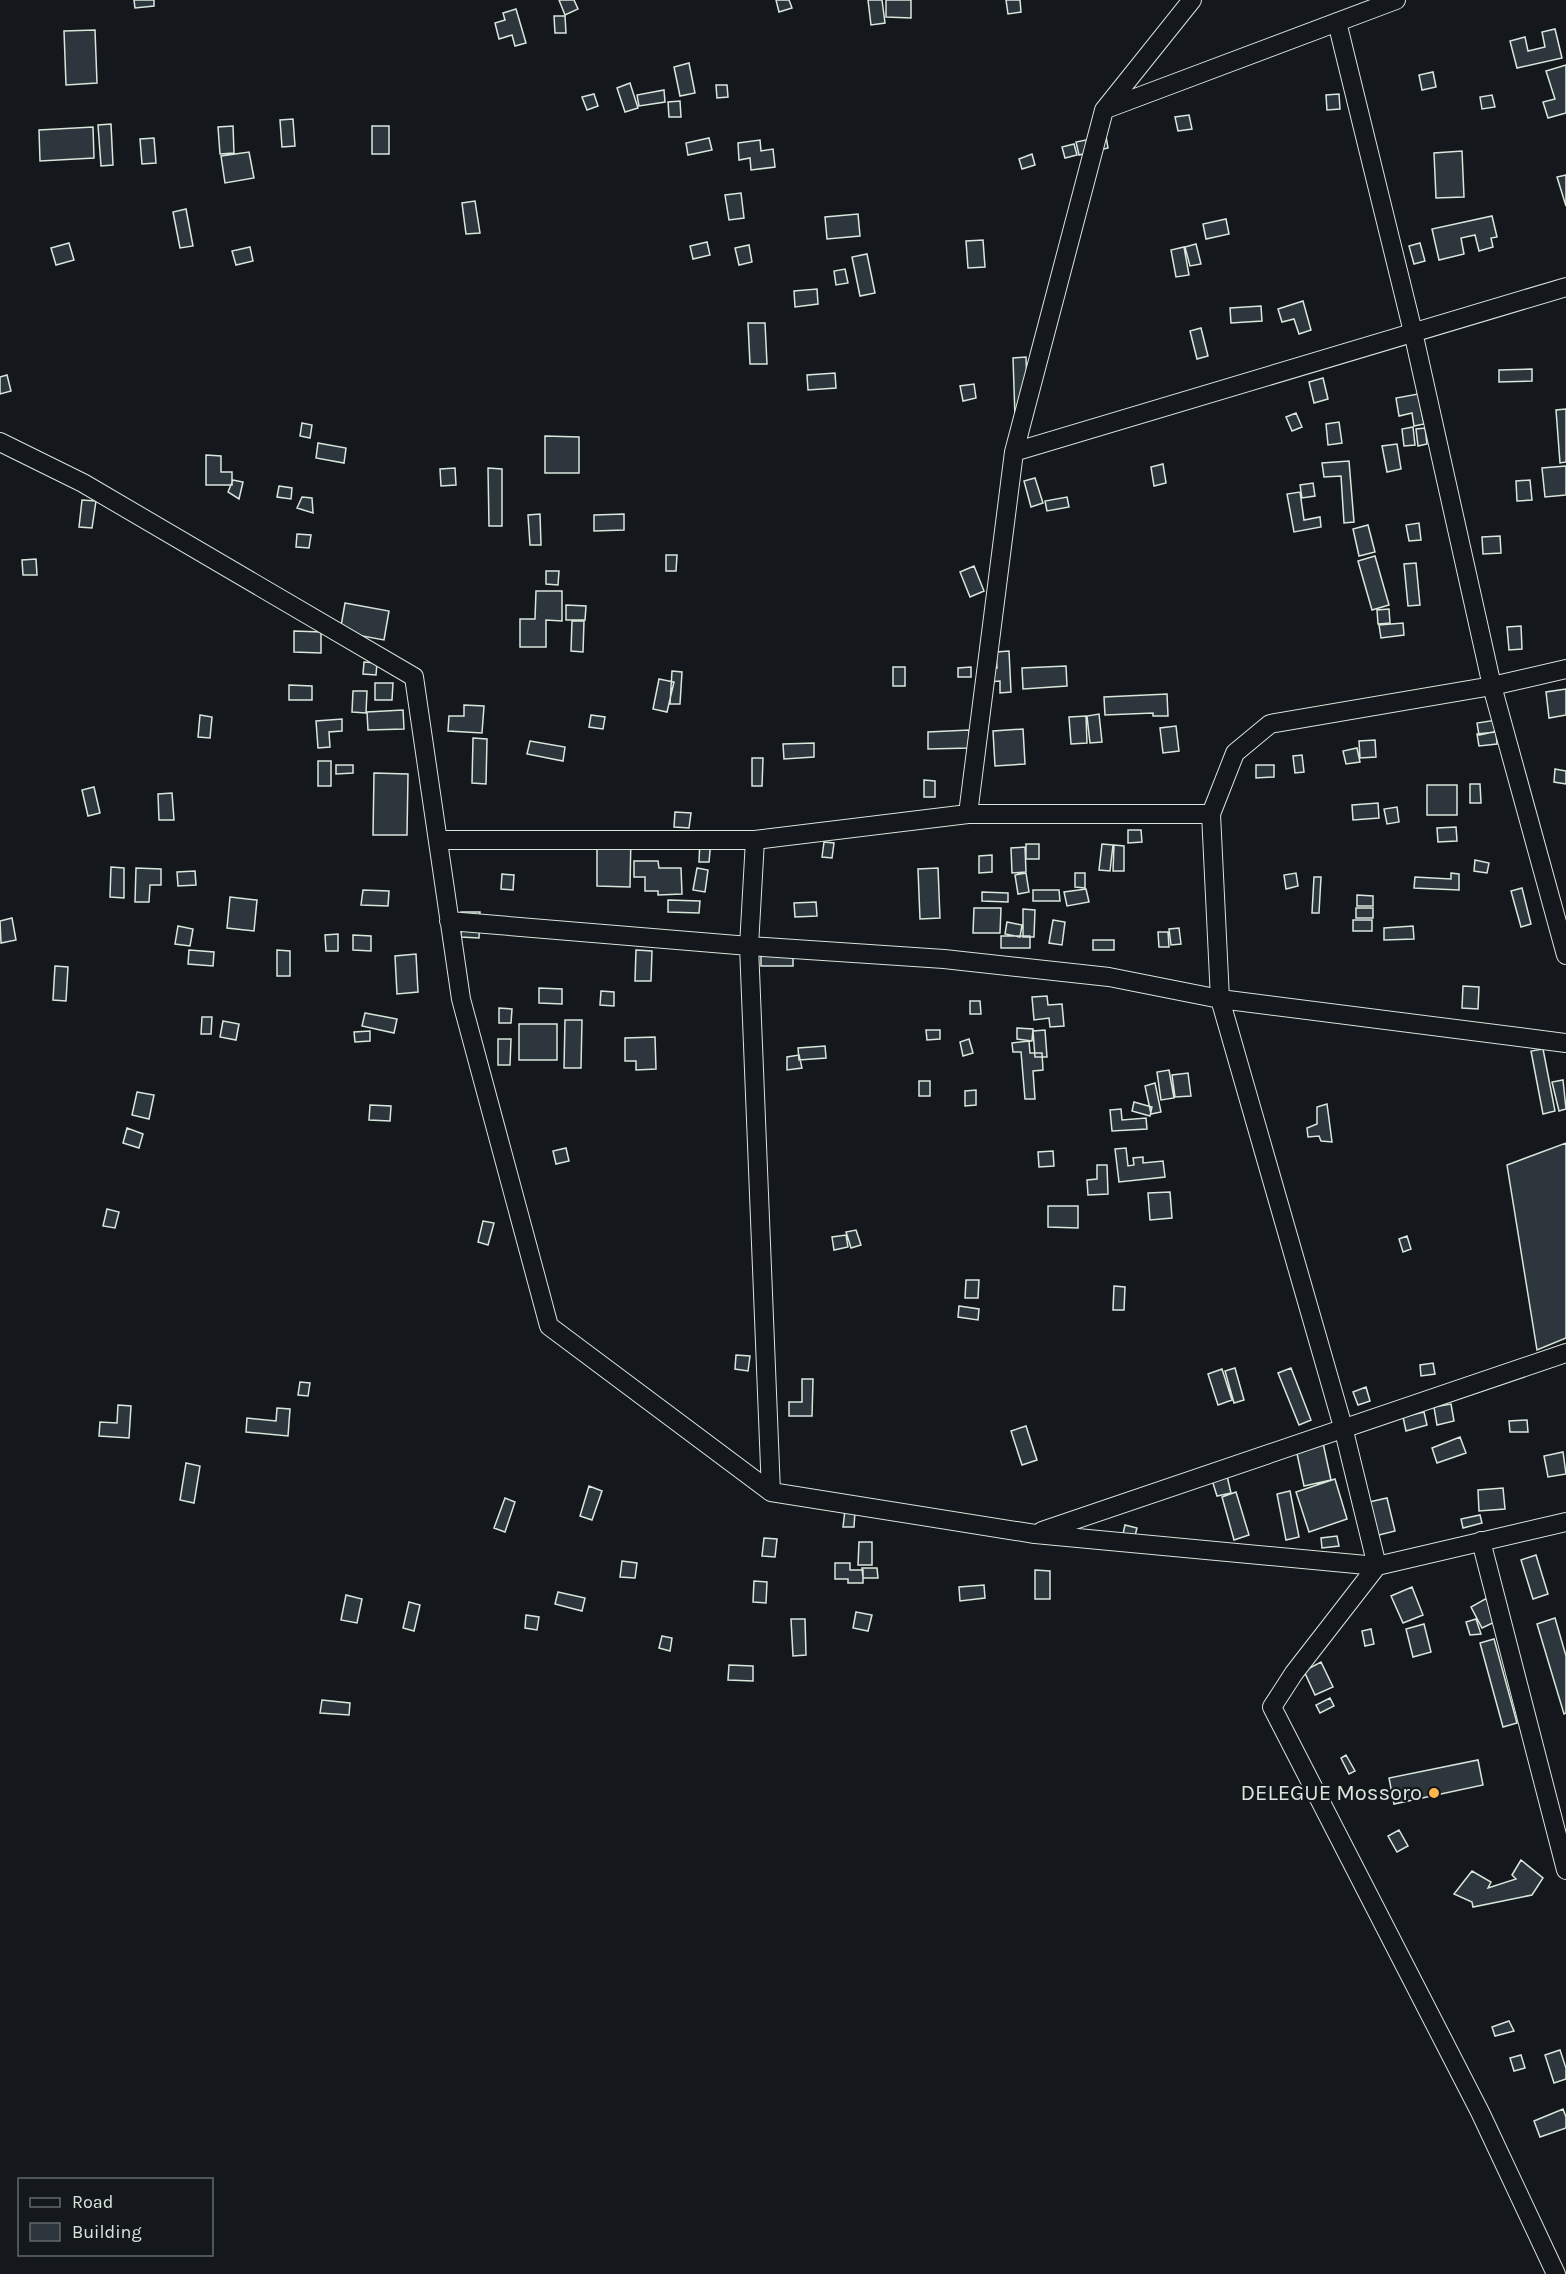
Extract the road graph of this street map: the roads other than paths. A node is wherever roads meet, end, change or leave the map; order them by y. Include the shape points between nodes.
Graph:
1 (1192, 0) edge
2 (1396, 0) edge
3 (1337, 22) junction
4 (1104, 110) junction
5 (1566, 287) edge
6 (1413, 332) junction
7 (0, 442) edge
8 (1014, 452) junction
9 (1566, 669) edge
10 (1492, 686) junction
11 (968, 814) junction
12 (1211, 814) junction
13 (438, 840) junction
14 (755, 840) junction
15 (450, 921) junction
16 (749, 946) junction
17 (1566, 955) edge
18 (1220, 999) junction
19 (1566, 1043) edge
20 (1566, 1353) edge
21 (1343, 1427) junction
22 (771, 1492) junction
23 (1566, 1521) edge
24 (1035, 1534) junction
25 (1481, 1541) junction
26 (1377, 1566) junction
27 (1560, 1823) edge
28 (1566, 1870) edge
29 (1556, 2274) edge

1 - 4 street
2 - 3 street
3 - 4 street
3 - 6 street
4 - 8 street
5 - 6 street
6 - 8 street
6 - 10 street
7 - 13 street via 82,483 414,677
8 - 11 street
9 - 10 street
10 - 12 street via 1270,724 1235,753
10 - 17 street
11 - 12 street
11 - 14 street
12 - 18 street
13 - 14 street
13 - 15 street
14 - 16 street
15 - 16 street
15 - 22 street via 461,999 549,1326
16 - 18 street via 944,959 1097,976
16 - 22 street
18 - 19 street
18 - 21 street
20 - 21 street
21 - 24 street
21 - 26 street
22 - 24 street
23 - 25 street
24 - 26 street
25 - 26 street
25 - 27 street
26 - 29 street via 1294,1672 1272,1707 1480,2112
27 - 28 street

